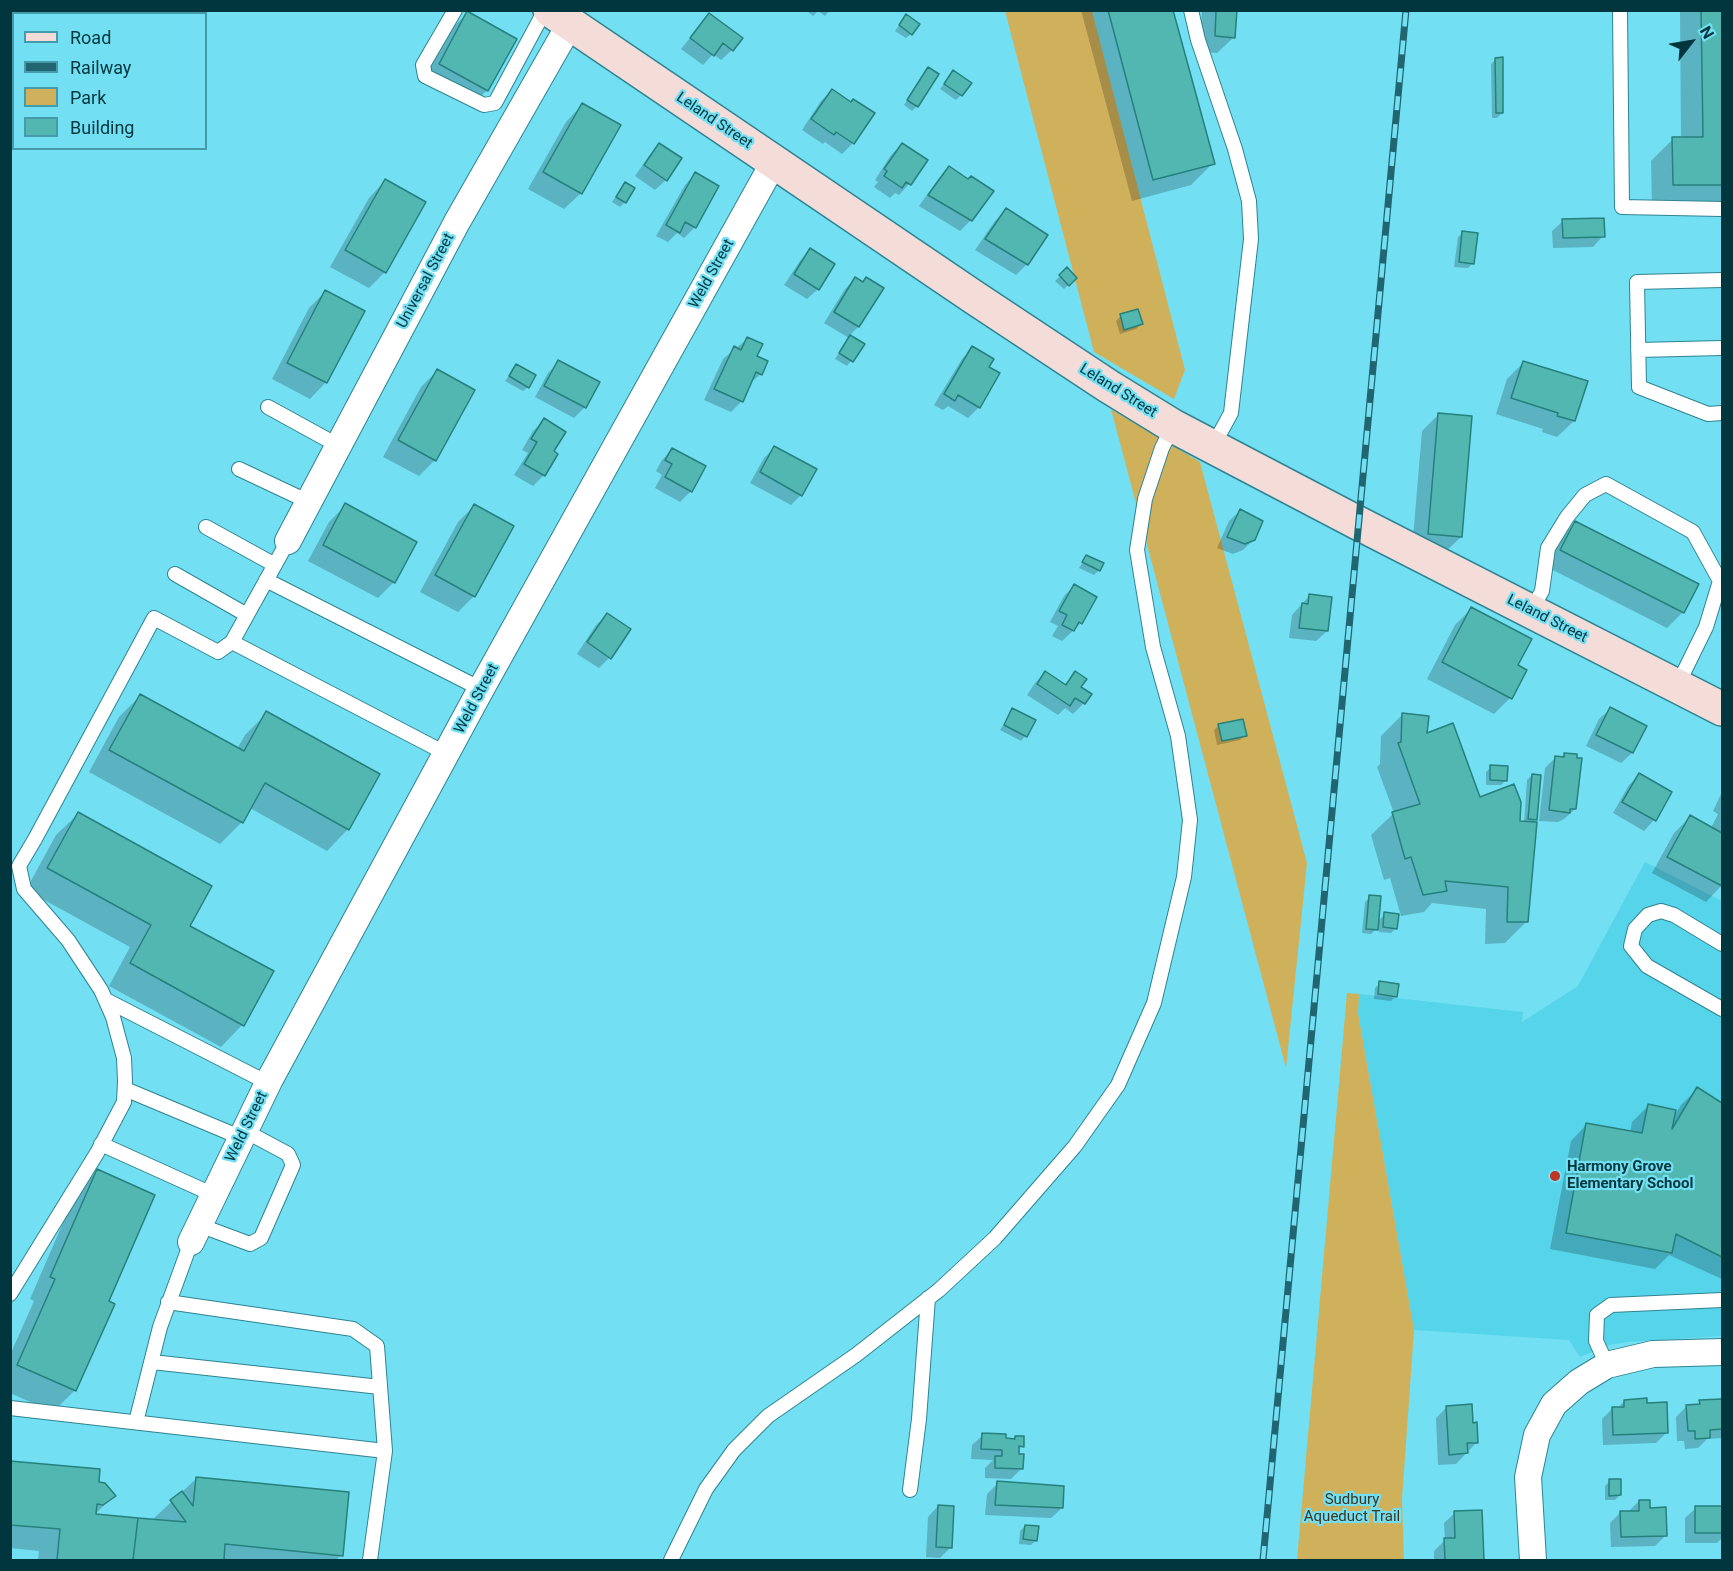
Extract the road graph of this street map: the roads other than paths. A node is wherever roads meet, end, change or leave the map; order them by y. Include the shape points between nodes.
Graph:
1 (455, 10) edge
2 (1191, 10) edge
3 (1620, 10) edge
4 (555, 15) edge
5 (774, 162) junction
6 (1722, 209) edge
7 (1722, 280) edge
8 (1722, 348) edge
9 (1638, 350) junction
10 (268, 407) dead end
11 (1722, 413) edge
12 (1173, 426) junction
13 (339, 446) junction
14 (1212, 447) junction
15 (239, 469) dead end
16 (309, 502) junction
17 (206, 527) dead end
18 (288, 542) joint
19 (275, 565) junction
20 (176, 574) dead end
21 (266, 580) junction
22 (1531, 611) junction
23 (247, 615) junction
24 (232, 642) junction
25 (1677, 686) junction
26 (482, 689) junction
27 (1722, 710) edge
28 (447, 754) junction
29 (1722, 944) edge
30 (106, 1000) junction
31 (1722, 1009) edge
32 (268, 1083) junction
33 (125, 1089) junction
34 (243, 1135) junction
35 (101, 1144) junction
36 (214, 1195) junction
37 (195, 1234) junction
38 (10, 1294) edge
39 (928, 1298) junction
40 (1722, 1300) edge
41 (168, 1302) junction
42 (1722, 1352) edge
43 (152, 1362) junction
44 (1608, 1365) junction
45 (380, 1387) junction
46 (10, 1408) edge
47 (136, 1422) junction
48 (385, 1451) junction
49 (910, 1490) dead end
50 (370, 1560) edge
51 (671, 1560) edge
52 (1533, 1560) edge

1 - 4 lane via 423,65 425,76 484,105 495,103
2 - 14 lane via 1249,201 1251,239 1231,414
3 - 6 lane via 1622,207
4 - 5 street, Leland Street
4 - 13 street, Universal Street via 457,222
5 - 12 street, Leland Street via 1098,380
5 - 26 street, Weld Street
7 - 9 lane via 1637,282
8 - 9 lane
9 - 11 lane via 1640,387 1708,414
10 - 13 lane
12 - 14 street, Leland Street
12 - 39 lane via 1145,499 1137,550 1153,647 1178,736 1190,820 1184,877 1154,1003 1118,1084 1075,1146 995,1238
13 - 16 street, Universal Street
14 - 22 street, Leland Street
15 - 16 lane
16 - 18 street, Universal Street
17 - 19 lane
18 - 19 lane
19 - 21 lane
20 - 23 lane
21 - 23 lane
21 - 26 lane
22 - 25 street, Leland Street
22 - 25 lane via 1542,591 1548,548 1585,495 1606,484 1693,532 1720,581 1706,627
23 - 24 lane
24 - 28 lane
24 - 30 lane via 218,652 154,618 19,866 24,889 68,940
25 - 27 street, Leland Street
26 - 28 street, Weld Street
28 - 32 street, Weld Street
29 - 31 lane via 1661,911 1648,915 1635,929 1631,946 1647,966
30 - 32 lane
30 - 33 lane via 124,1058
32 - 34 street, Weld Street
33 - 34 lane
33 - 35 lane via 124,1102
34 - 36 street, Weld Street
34 - 37 lane via 288,1154 293,1165 261,1238 250,1244
35 - 36 lane
35 - 38 lane
36 - 37 street, Weld Street
37 - 41 lane
39 - 49 lane
39 - 51 lane via 856,1355 768,1416 734,1450 706,1489
40 - 44 lane via 1611,1305 1597,1315 1596,1341
41 - 43 lane
41 - 45 lane via 353,1329 377,1346
42 - 44 street via 1653,1354
43 - 45 lane
43 - 47 lane
44 - 52 street via 1579,1382 1554,1404 1537,1435 1528,1476
45 - 48 lane
46 - 47 lane
47 - 48 lane
48 - 50 lane

